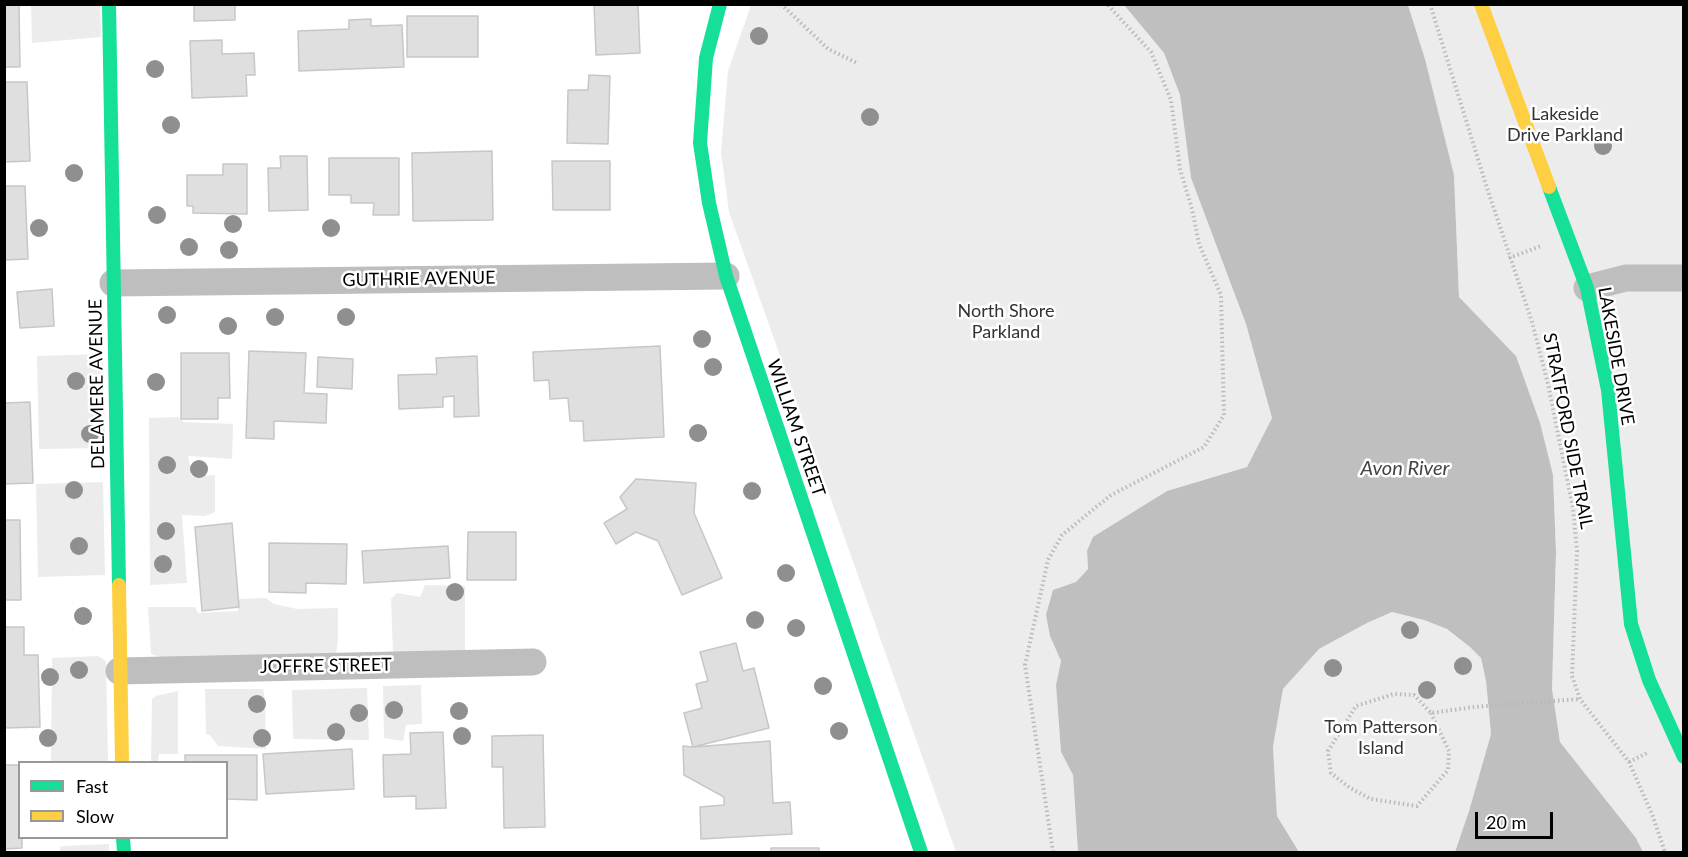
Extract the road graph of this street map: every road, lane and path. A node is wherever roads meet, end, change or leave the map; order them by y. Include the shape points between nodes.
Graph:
1 (109, 4) edge
2 (720, 4) edge
3 (781, 4) edge
4 (1107, 4) edge
5 (1430, 4) edge
6 (1481, 4) edge
7 (856, 63) dead end
8 (1550, 242) dead end
9 (1509, 258) junction
10 (726, 276) junction
11 (1683, 278) edge
12 (112, 283) junction
13 (1587, 288) junction
14 (533, 662) dead end
15 (119, 671) junction
16 (1580, 699) junction
17 (1431, 713) junction
18 (1683, 757) edge
19 (122, 761) edge
20 (921, 852) edge
21 (1053, 852) edge
22 (1665, 852) edge

1 - 12 street, DELAMERE AVENUE
2 - 10 street, WILLIAM STREET via 706,58 700,143
3 - 7 path via 828,49
4 - 21 path via 1151,52 1171,100 1180,169 1199,244 1221,295 1224,415 1204,447 1111,495 1062,535 1048,560 1025,665
5 - 9 path, STRATFORD SIDE TRAIL
6 - 13 street, LAKESIDE DRIVE
8 - 9 path
9 - 16 path, STRATFORD SIDE TRAIL via 1532,322 1548,384 1573,508 1577,551 1572,675
10 - 12 street, GUTHRIE AVENUE
10 - 20 street, WILLIAM STREET
11 - 13 street via 1626,278
12 - 15 street, DELAMERE AVENUE
13 - 18 street, LAKESIDE DRIVE via 1608,390 1631,624 1648,680
14 - 15 street, JOFFRE STREET
15 - 19 street, DELAMERE AVENUE
16 - 17 path
16 - 22 path, STRATFORD SIDE TRAIL via 1629,762
17 - 17 path via 1414,695 1394,694 1356,706 1328,751 1330,773 1371,799 1417,806 1448,770 1449,751

